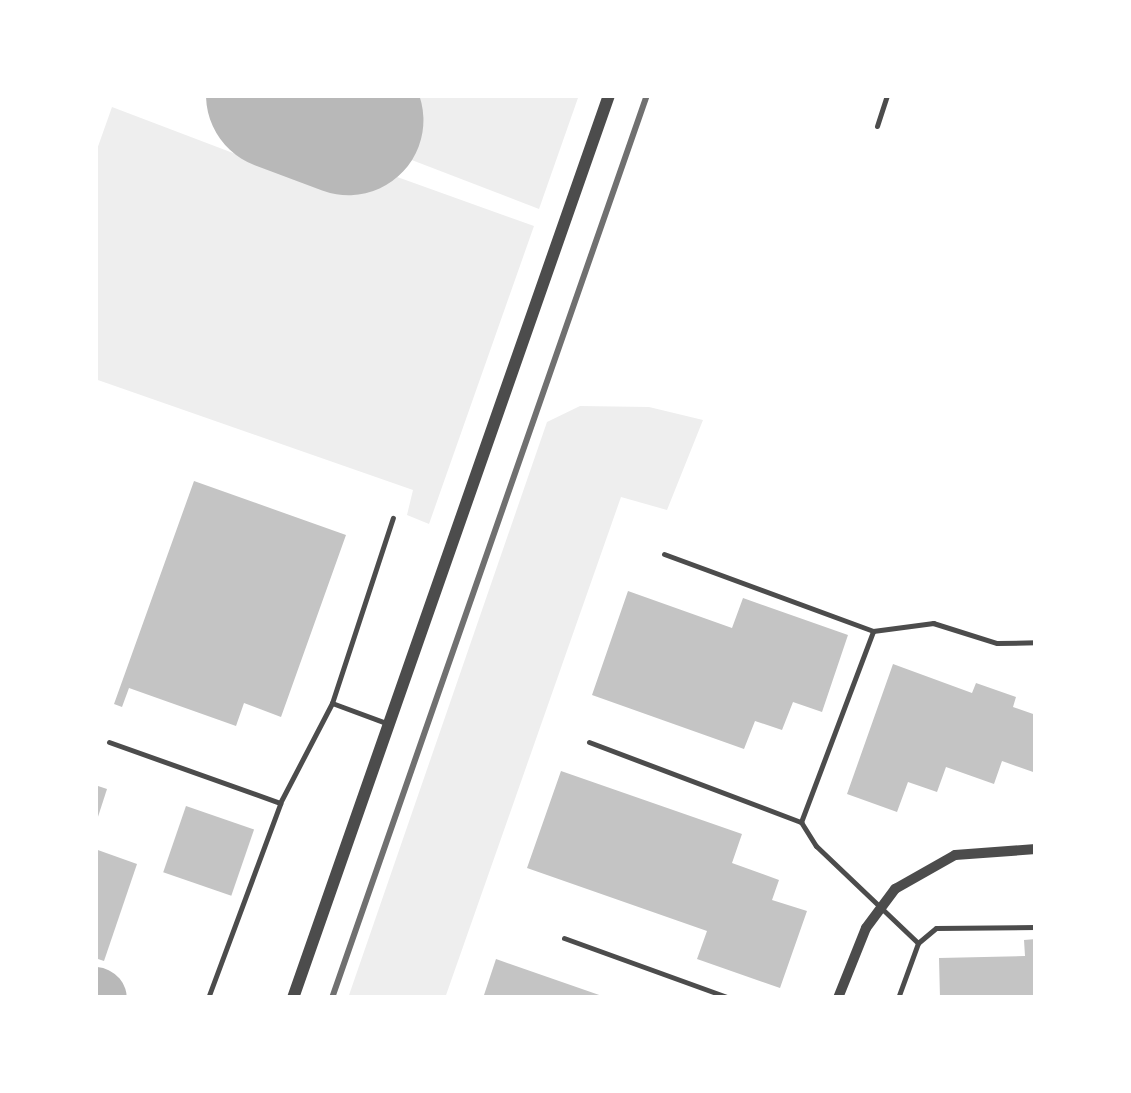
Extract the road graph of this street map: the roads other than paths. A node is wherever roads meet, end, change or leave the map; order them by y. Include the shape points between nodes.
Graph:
1 (609, 95) edge
2 (887, 95) edge
3 (877, 126) dead end
4 (393, 518) dead end
5 (664, 554) dead end
6 (873, 631) junction
7 (1036, 642) edge
8 (332, 703) junction
9 (389, 724) junction
10 (109, 742) dead end
11 (589, 742) dead end
12 (280, 803) junction
13 (801, 822) junction
14 (1036, 849) edge
15 (880, 906) junction
16 (1036, 927) edge
17 (564, 938) dead end
18 (918, 943) junction
19 (208, 998) edge
20 (293, 998) edge
21 (730, 998) edge
22 (838, 998) edge
23 (898, 998) edge

1 - 9 street
2 - 3 lane
4 - 8 lane
5 - 6 lane
6 - 7 lane via 932,623 997,643
6 - 13 lane
8 - 9 lane
8 - 12 lane
9 - 20 street
10 - 12 lane
11 - 13 lane
12 - 19 lane
13 - 15 lane via 816,846
14 - 15 street via 972,850 945,858
15 - 18 lane
15 - 22 street
16 - 18 lane via 936,928
17 - 21 lane
18 - 23 lane

